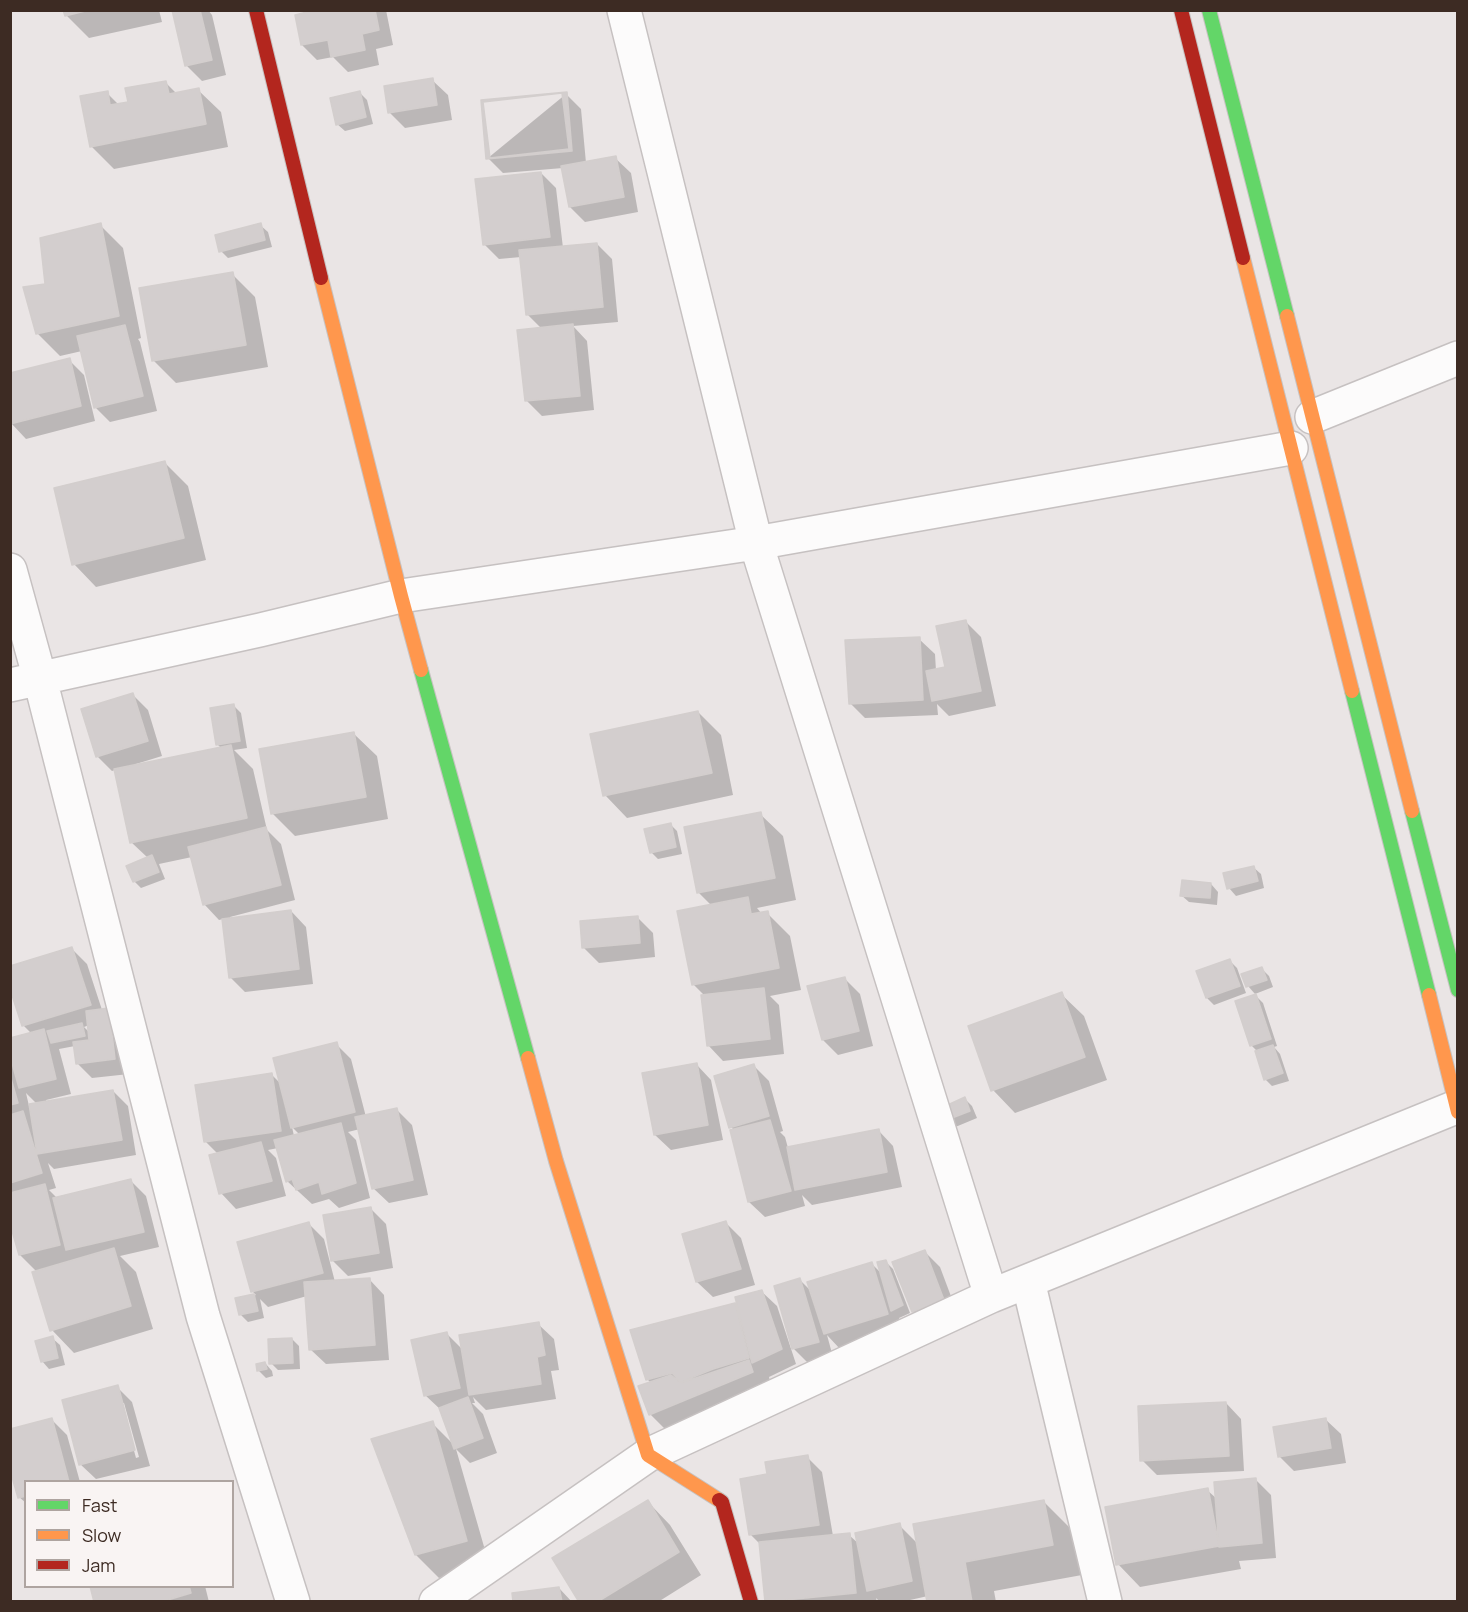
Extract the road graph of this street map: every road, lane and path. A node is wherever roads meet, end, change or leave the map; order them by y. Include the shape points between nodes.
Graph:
1 (256, 10) edge
2 (624, 10) edge
3 (1181, 10) edge
4 (1209, 10) edge
5 (1458, 358) edge
6 (1312, 417) junction
7 (1291, 448) junction
8 (756, 543) junction
9 (10, 570) edge
10 (401, 596) junction
11 (25, 682) edge
12 (1458, 990) edge
13 (1457, 1109) edge
14 (1028, 1281) junction
15 (991, 1296) junction
16 (648, 1455) junction
17 (293, 1602) edge
18 (436, 1602) edge
19 (751, 1602) edge
20 (1105, 1602) edge

1 - 10 main road
2 - 8 street
3 - 7 main road
4 - 6 main road
5 - 6 street
6 - 12 main road
7 - 8 street
7 - 13 main road
8 - 10 street
8 - 15 street
9 - 11 street
10 - 11 street
10 - 16 main road via 556,1161
11 - 17 street via 203,1316
13 - 14 street
14 - 15 street
14 - 20 street
15 - 16 street
16 - 18 street
16 - 19 main road via 722,1502

